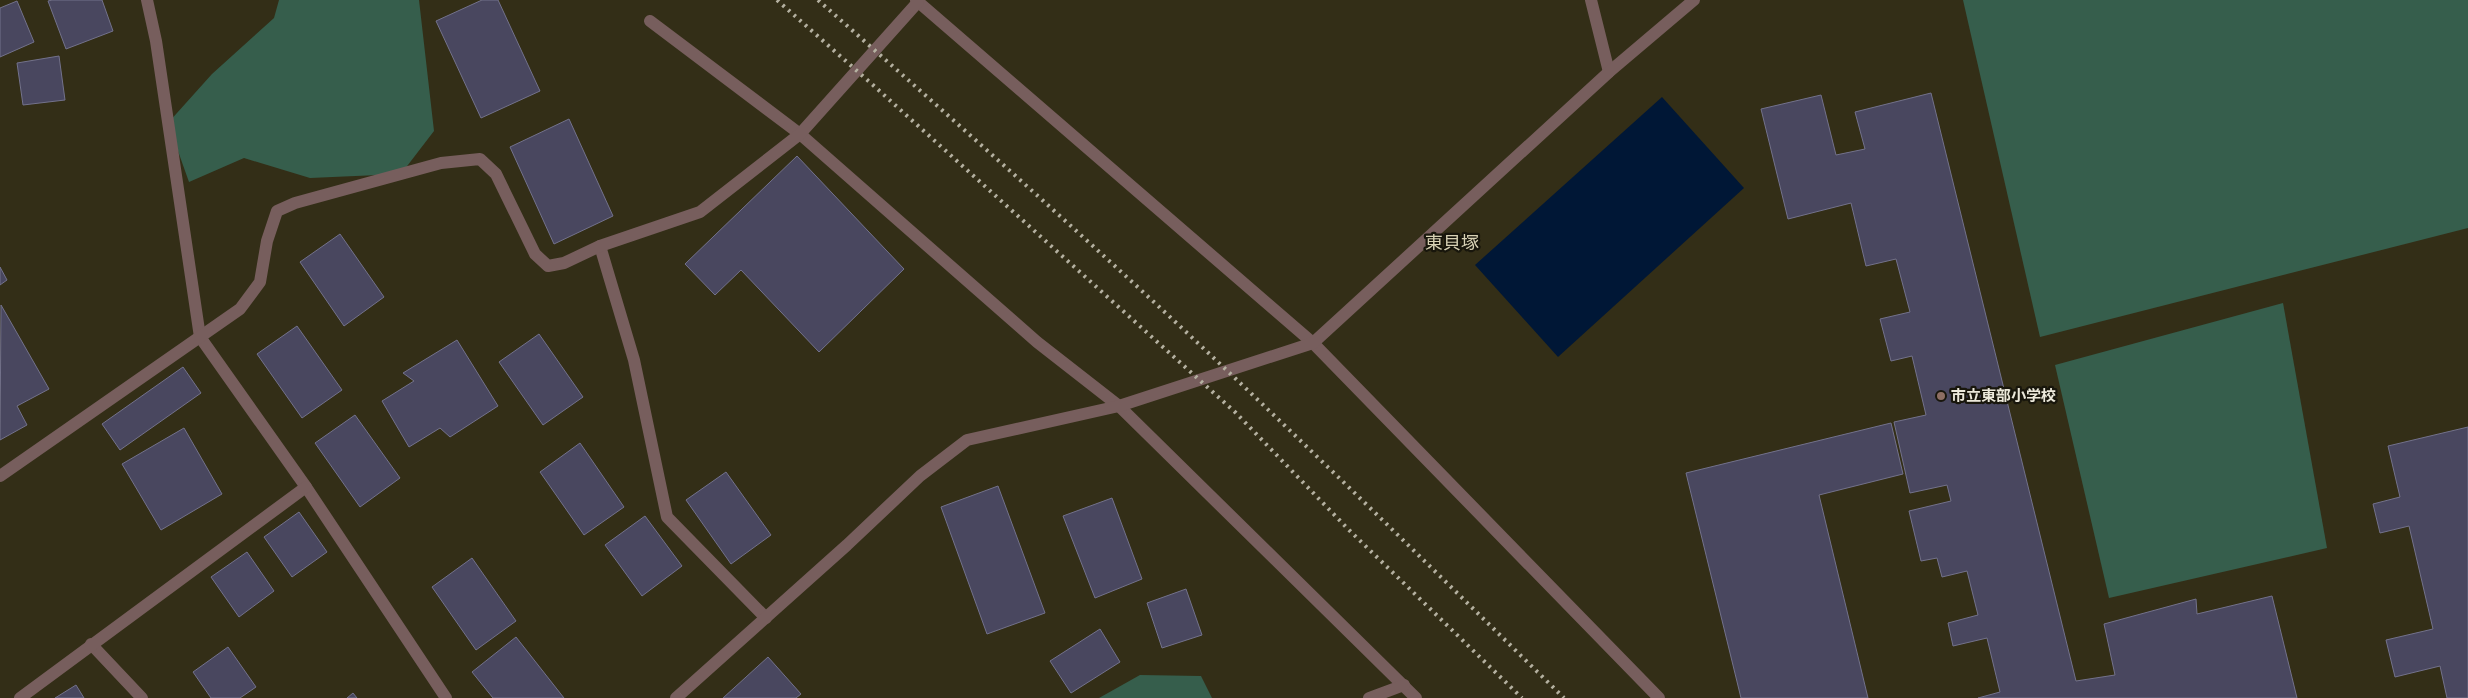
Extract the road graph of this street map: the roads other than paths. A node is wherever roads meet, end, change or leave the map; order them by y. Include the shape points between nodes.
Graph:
1 (147, 0) edge
2 (1591, 0) edge
3 (1694, 0) edge
4 (917, 1) edge
5 (650, 21) dead end
6 (1609, 72) junction
7 (800, 134) junction
8 (600, 246) junction
9 (200, 337) junction
10 (1313, 344) junction
11 (1119, 406) junction
12 (0, 476) edge
13 (306, 487) junction
14 (766, 618) junction
15 (92, 644) junction
16 (1404, 686) junction
17 (20, 698) edge
18 (142, 698) edge
19 (446, 698) edge
20 (676, 698) edge
21 (1369, 698) edge
22 (1416, 698) edge
23 (1659, 698) edge

1 - 9 street via 156,41
2 - 6 street
3 - 6 street
4 - 7 street
4 - 10 street
5 - 7 street
6 - 10 street
7 - 8 street via 700,212
7 - 11 street via 1037,342
8 - 9 street via 564,264 548,266 535,254 496,174 480,160 441,163 295,203 277,211 267,241 260,282 240,309
8 - 14 street via 634,360 667,517
9 - 12 street
9 - 13 street
10 - 11 street
10 - 23 street
11 - 14 street via 967,440 920,476
11 - 16 street
13 - 15 street
13 - 19 street
14 - 20 street
15 - 17 street
15 - 18 street
16 - 21 street
16 - 22 street

